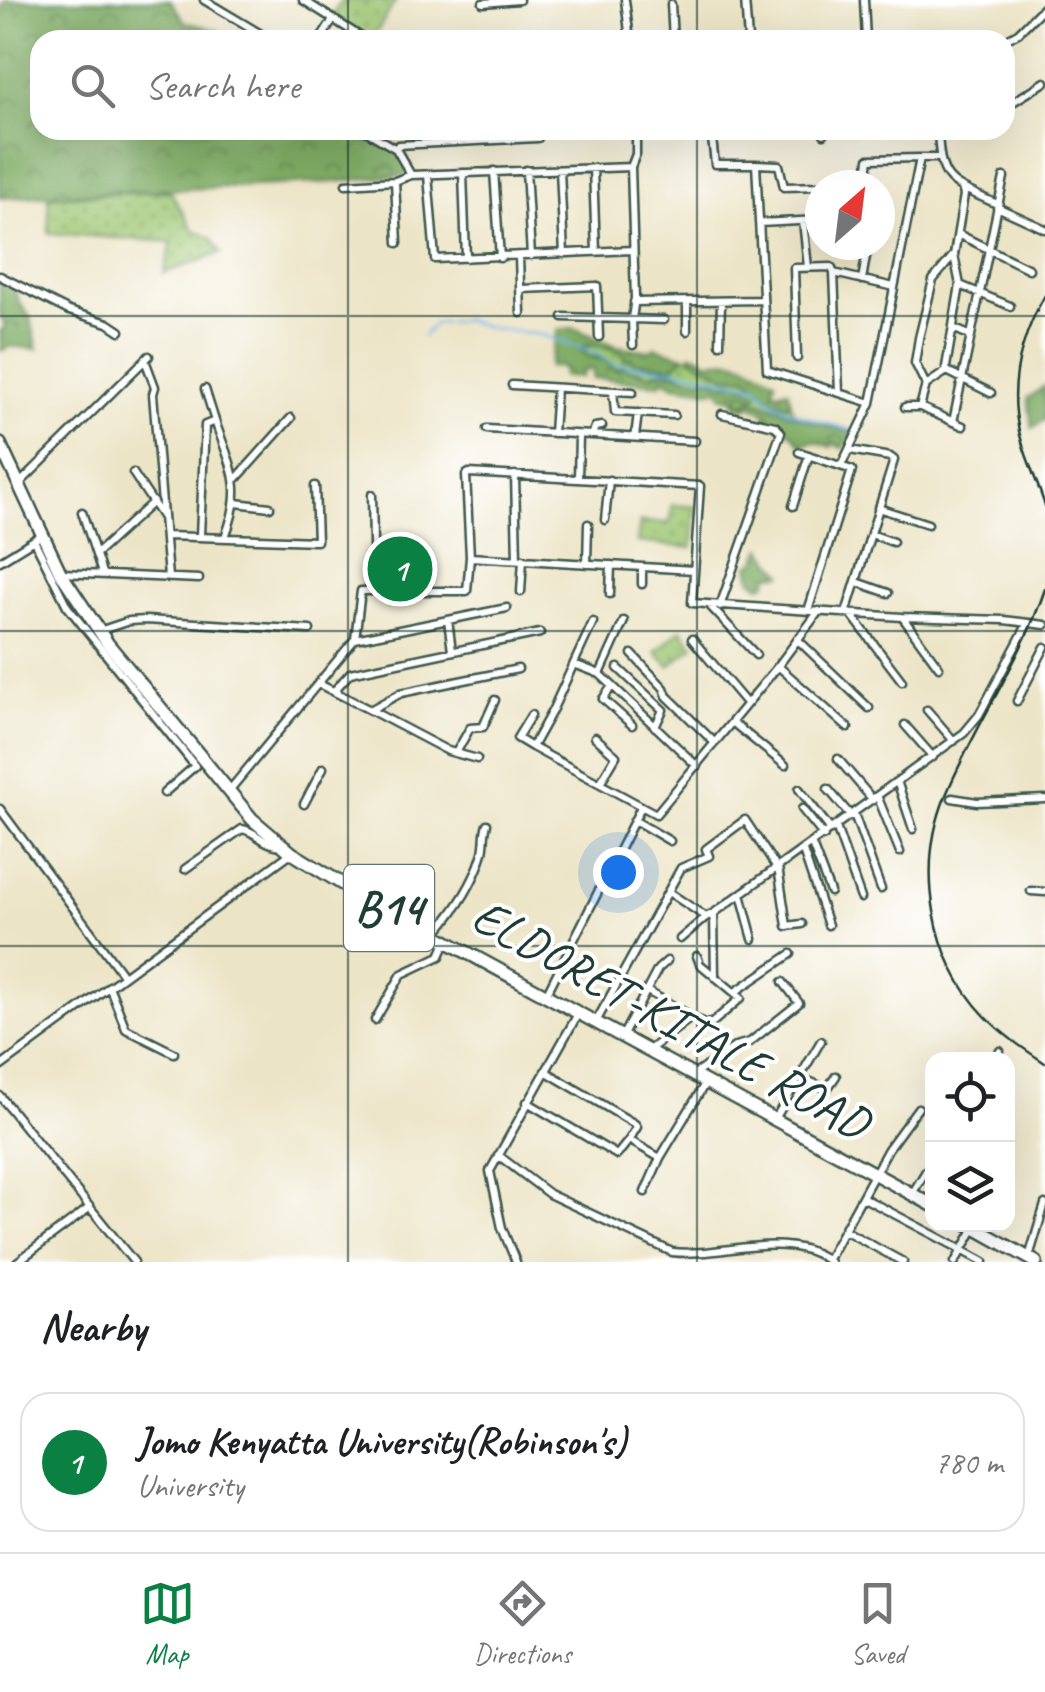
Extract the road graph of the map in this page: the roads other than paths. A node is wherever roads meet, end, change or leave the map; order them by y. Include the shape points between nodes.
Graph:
1 (303, 0) edge
2 (518, 0) edge
3 (625, 0) edge
4 (746, 0) edge
5 (864, 0) edge
6 (209, 1) edge
7 (483, 2) dead end
8 (671, 4) dead end
9 (1045, 6) edge
10 (333, 20) junction
11 (255, 30) edge
12 (326, 30) edge
13 (350, 30) edge
14 (629, 30) edge
15 (672, 30) edge
16 (748, 30) edge
17 (866, 30) edge
18 (1015, 32) edge
19 (1045, 82) edge
20 (1015, 101) edge
21 (381, 140) edge
22 (505, 140) edge
23 (636, 140) edge
24 (712, 140) edge
25 (938, 140) edge
26 (396, 149) junction
27 (920, 158) junction
28 (939, 158) junction
29 (756, 164) junction
30 (631, 167) junction
31 (593, 168) junction
32 (526, 170) junction
33 (560, 170) junction
34 (868, 170) edge
35 (494, 171) junction
36 (462, 173) junction
37 (411, 175) junction
38 (428, 176) junction
39 (1004, 177) dead end
40 (395, 181) junction
41 (346, 184) dead end
42 (805, 186) edge
43 (962, 188) junction
44 (997, 206) junction
45 (803, 220) joint
46 (759, 223) junction
47 (1045, 228) edge
48 (958, 234) junction
49 (398, 243) dead end
50 (989, 248) junction
51 (632, 250) junction
52 (596, 252) junction
53 (564, 254) junction
54 (531, 256) junction
55 (954, 256) junction
56 (519, 257) junction
57 (466, 258) junction
58 (500, 258) junction
59 (865, 260) edge
60 (808, 268) junction
61 (1029, 269) dead end
62 (834, 273) junction
63 (0, 276) edge
64 (862, 280) junction
65 (960, 285) junction
66 (894, 288) junction
67 (521, 290) junction
68 (980, 293) junction
69 (762, 300) junction
70 (721, 301) junction
71 (634, 302) junction
72 (687, 302) junction
73 (1010, 306) dead end
74 (521, 313) dead end
75 (563, 317) dead end
76 (598, 318) junction
77 (632, 319) junction
78 (664, 320) dead end
79 (952, 328) junction
80 (120, 331) dead end
81 (687, 331) dead end
82 (971, 336) junction
83 (600, 337) dead end
84 (720, 344) dead end
85 (634, 345) dead end
86 (798, 358) dead end
87 (947, 371) junction
88 (962, 380) junction
89 (512, 385) dead end
90 (926, 385) junction
91 (205, 388) dead end
92 (556, 388) junction
93 (613, 391) junction
94 (633, 392) dead end
95 (839, 392) junction
96 (991, 393) dead end
97 (870, 403) junction
98 (905, 407) dead end
99 (920, 407) junction
100 (638, 413) junction
101 (722, 414) dead end
102 (674, 416) dead end
103 (291, 418) dead end
104 (215, 421) junction
105 (953, 422) junction
106 (602, 426) dead end
107 (963, 426) dead end
108 (487, 429) dead end
109 (554, 433) junction
110 (579, 435) junction
111 (592, 435) junction
112 (635, 437) junction
113 (695, 440) dead end
114 (0, 444) edge
115 (850, 450) junction
116 (799, 452) dead end
117 (809, 454) junction
118 (842, 464) junction
119 (133, 474) dead end
120 (514, 475) junction
121 (236, 479) junction
122 (578, 479) junction
123 (609, 480) junction
124 (19, 484) junction
125 (315, 486) dead end
126 (372, 496) dead end
127 (152, 502) junction
128 (236, 503) junction
129 (793, 506) dead end
130 (270, 507) dead end
131 (878, 508) junction
132 (82, 512) dead end
133 (164, 520) junction
134 (605, 520) dead end
135 (588, 524) dead end
136 (928, 524) dead end
137 (871, 534) junction
138 (200, 535) junction
139 (166, 536) junction
140 (38, 537) junction
141 (225, 537) junction
142 (893, 542) dead end
143 (96, 553) junction
144 (470, 557) junction
145 (520, 559) junction
146 (0, 561) edge
147 (587, 564) junction
148 (611, 566) junction
149 (642, 567) junction
150 (694, 570) junction
151 (60, 572) junction
152 (102, 573) junction
153 (168, 577) junction
154 (199, 579) dead end
155 (856, 582) junction
156 (642, 584) dead end
157 (374, 590) junction
158 (521, 592) dead end
159 (888, 593) dead end
160 (610, 594) dead end
161 (710, 605) junction
162 (720, 606) junction
163 (506, 608) dead end
164 (819, 610) junction
165 (808, 611) junction
166 (848, 613) junction
167 (902, 618) junction
168 (448, 620) junction
169 (624, 621) dead end
170 (593, 622) dead end
171 (1028, 625) junction
172 (1045, 625) edge
173 (310, 630) dead end
174 (98, 632) junction
175 (540, 634) dead end
176 (355, 639) junction
177 (692, 639) dead end
178 (797, 639) junction
179 (1045, 647) edge
180 (452, 651) junction
181 (632, 654) dead end
182 (756, 655) dead end
183 (574, 664) junction
184 (778, 666) junction
185 (939, 667) dead end
186 (618, 668) dead end
187 (518, 670) dead end
188 (600, 674) junction
189 (902, 681) dead end
190 (319, 684) junction
191 (612, 686) junction
192 (334, 691) junction
193 (495, 700) dead end
194 (604, 700) junction
195 (1018, 701) dead end
196 (746, 703) junction
197 (869, 708) dead end
198 (370, 710) junction
199 (599, 710) dead end
200 (927, 710) dead end
201 (530, 715) dead end
202 (732, 722) junction
203 (905, 725) dead end
204 (632, 726) dead end
205 (655, 727) junction
206 (848, 728) dead end
207 (594, 737) dead end
208 (954, 741) junction
209 (715, 743) junction
210 (532, 747) junction
211 (456, 751) junction
212 (933, 757) junction
213 (477, 759) dead end
214 (838, 760) dead end
215 (785, 765) dead end
216 (696, 766) junction
217 (323, 768) dead end
218 (600, 783) junction
219 (898, 784) junction
220 (828, 789) dead end
221 (799, 790) dead end
222 (228, 792) junction
223 (164, 793) dead end
224 (952, 798) dead end
225 (876, 799) junction
226 (1045, 799) edge
227 (304, 804) dead end
228 (642, 807) junction
229 (0, 809) edge
230 (802, 810) dead end
231 (852, 815) junction
232 (634, 820) junction
233 (487, 824) dead end
234 (834, 828) junction
235 (913, 830) dead end
236 (824, 836) junction
237 (670, 841) dead end
238 (812, 844) junction
239 (288, 849) junction
240 (803, 851) junction
241 (900, 852) dead end
242 (777, 867) junction
243 (185, 869) dead end
244 (880, 889) dead end
245 (1032, 891) dead end
246 (830, 892) dead end
247 (1045, 892) edge
248 (670, 893) junction
249 (741, 894) junction
250 (861, 898) dead end
251 (710, 915) junction
252 (802, 924) dead end
253 (828, 926) dead end
254 (442, 936) junction
255 (680, 938) dead end
256 (753, 939) dead end
257 (791, 954) dead end
258 (697, 956) dead end
259 (666, 961) dead end
260 (124, 975) junction
261 (715, 977) junction
262 (783, 982) dead end
263 (109, 986) junction
264 (648, 991) junction
265 (736, 992) junction
266 (547, 993) junction
267 (580, 1011) junction
268 (693, 1017) junction
269 (375, 1020) dead end
270 (597, 1020) junction
271 (623, 1035) junction
272 (821, 1041) dead end
273 (650, 1050) junction
274 (174, 1053) dead end
275 (0, 1067) edge
276 (545, 1071) junction
277 (836, 1076) dead end
278 (700, 1078) junction
279 (802, 1078) junction
280 (0, 1096) edge
281 (527, 1102) junction
282 (918, 1108) dead end
283 (776, 1119) junction
284 (630, 1140) junction
285 (498, 1154) junction
286 (660, 1158) junction
287 (874, 1173) junction
288 (925, 1173) edge
289 (644, 1192) dead end
290 (912, 1194) junction
291 (862, 1197) junction
292 (925, 1201) edge
293 (1045, 1204) edge
294 (89, 1208) junction
295 (844, 1230) junction
296 (969, 1232) edge
297 (982, 1232) edge
298 (1012, 1249) junction
299 (962, 1250) junction
300 (672, 1252) junction
301 (829, 1260) edge
302 (1032, 1260) edge
303 (18, 1262) edge
304 (134, 1262) edge
305 (516, 1262) edge
306 (666, 1262) edge
307 (904, 1262) edge
308 (955, 1262) edge
309 (984, 1262) edge
310 (1005, 1262) edge

1 - 10 street
2 - 7 street
3 - 14 street
4 - 16 street
5 - 17 street
6 - 11 street
8 - 15 street
9 - 18 street
10 - 12 street
10 - 13 street
19 - 20 street
21 - 26 street
22 - 26 street
23 - 30 street
24 - 29 street via 715,164
25 - 28 street
26 - 37 street
27 - 28 street
27 - 34 street via 869,159
27 - 66 street
28 - 43 street via 944,173
29 - 42 street via 780,165 784,186
29 - 46 street
30 - 31 street
30 - 51 street
31 - 33 street
31 - 52 street
32 - 33 street
32 - 35 street
32 - 54 street
33 - 53 street
35 - 36 street
35 - 58 street
36 - 38 street
36 - 57 street
37 - 38 street
37 - 40 street
38 - 57 street via 432,257
39 - 44 street
40 - 41 street
40 - 49 street
43 - 44 street
43 - 48 street
44 - 47 street
44 - 50 street
45 - 46 street
45 - 60 street
46 - 69 street
48 - 50 street
48 - 55 street
50 - 61 street
50 - 68 street
51 - 52 street
51 - 71 street
52 - 53 street
53 - 54 street
54 - 56 street
55 - 65 street
55 - 90 street via 933,280 920,338 915,363
56 - 58 street
56 - 67 street
57 - 58 street
59 - 64 street
60 - 62 street via 831,267
60 - 86 street via 794,271
62 - 64 street
62 - 95 street
63 - 80 street
64 - 66 street
65 - 68 street
65 - 79 street
66 - 97 street
67 - 74 street
67 - 76 street via 598,286
68 - 73 street
68 - 82 street
69 - 70 street
69 - 95 street via 767,370
70 - 72 street
70 - 84 street
71 - 72 street
71 - 77 street
72 - 81 street
75 - 76 street
76 - 77 street
76 - 83 street
77 - 78 street
77 - 85 street
79 - 82 street
79 - 87 street
82 - 88 street
87 - 88 street
87 - 90 street
88 - 96 street
88 - 105 street
89 - 92 street
90 - 99 street
91 - 104 street
92 - 93 street
92 - 109 street
93 - 94 street
93 - 100 street via 613,411
95 - 97 street
97 - 115 street
98 - 99 street
99 - 105 street
100 - 102 street
100 - 112 street
101 - 162 street via 780,432
103 - 121 street
104 - 121 street
104 - 138 street via 205,426
105 - 107 street
106 - 111 street
108 - 109 street
109 - 110 street
110 - 111 street
110 - 122 street
111 - 112 street
112 - 113 street
114 - 124 highway, ELDORET-KITALE ROAD / B14
115 - 118 street
115 - 131 street via 894,458
116 - 117 street
117 - 118 street
117 - 129 street
118 - 165 street via 851,471
119 - 127 street
120 - 122 street
120 - 144 street via 466,475
120 - 145 street
121 - 128 street
122 - 123 street
123 - 134 street
123 - 150 street via 700,486
124 - 133 street via 147,358
124 - 140 highway, ELDORET-KITALE ROAD / B14
125 - 141 street via 317,542
126 - 157 street
127 - 133 street
127 - 143 street
128 - 130 street
128 - 141 street
131 - 136 street
131 - 137 street
132 - 143 street
133 - 139 street
135 - 147 street
137 - 142 street
137 - 155 street
138 - 139 street
138 - 141 street
139 - 153 street
140 - 146 street
140 - 151 highway, ELDORET-KITALE ROAD / B14
140 - 223 street via 67,606 195,766
143 - 152 street
144 - 145 street
144 - 157 street via 467,592
145 - 147 street
145 - 158 street
147 - 148 street
148 - 149 street
148 - 160 street
149 - 150 street
149 - 156 street
150 - 161 street via 692,603
151 - 152 street
151 - 174 highway, ELDORET-KITALE ROAD / B14
152 - 153 street
153 - 154 street
155 - 159 street
155 - 166 street
157 - 176 street via 360,592
161 - 162 street
161 - 182 street
162 - 165 street
163 - 168 street
164 - 165 street
164 - 166 street
164 - 178 street
166 - 167 street
166 - 189 street
167 - 171 street
167 - 185 street
168 - 176 street
168 - 180 street
169 - 188 street
170 - 183 street
171 - 172 street
171 - 208 street via 973,724
173 - 174 street via 146,620
174 - 222 highway, ELDORET-KITALE ROAD / B14
175 - 180 street
176 - 190 street
177 - 196 street
178 - 184 street
178 - 197 street
179 - 195 street
180 - 192 street via 350,673
181 - 209 street
183 - 188 street
183 - 210 street
184 - 196 street
184 - 206 street
186 - 205 street via 663,710
187 - 198 street via 401,693
188 - 191 street
190 - 192 street
190 - 222 street
191 - 194 street
191 - 205 street
192 - 198 street
193 - 211 street via 483,727 470,728
194 - 199 street
194 - 204 street
196 - 202 street
198 - 211 street
200 - 208 street
201 - 210 street via 518,738
202 - 209 street
202 - 215 street
203 - 212 street
205 - 216 street
207 - 218 street via 616,756
208 - 212 street
209 - 216 street
210 - 218 street
211 - 213 street
212 - 219 street
214 - 225 street
216 - 228 street via 662,812
217 - 227 street
218 - 228 street
219 - 225 street
219 - 235 street
220 - 231 street
221 - 234 street
222 - 239 highway, ELDORET-KITALE ROAD / B14
224 - 226 street
225 - 231 street
225 - 241 street
228 - 232 street
229 - 260 street
230 - 236 street
231 - 234 street
231 - 244 street
232 - 237 street
232 - 266 street
233 - 254 street via 474,878
234 - 236 street
234 - 250 street
236 - 238 street
238 - 240 street
238 - 246 street
239 - 243 street via 242,829
239 - 254 highway, ELDORET-KITALE ROAD / B14
239 - 260 street
240 - 242 street
240 - 253 street
242 - 248 street via 745,820 706,850 709,856 680,868
242 - 249 street
242 - 252 street via 787,926
245 - 247 street
248 - 251 street
248 - 270 street
249 - 251 street
249 - 256 street
251 - 255 street
251 - 261 street
254 - 266 highway, ELDORET-KITALE ROAD / B14
254 - 269 street via 440,956 402,974
257 - 265 street
258 - 261 street
259 - 264 street
260 - 263 street
261 - 265 street
262 - 278 street via 799,1003
263 - 274 street via 126,1029
263 - 275 street
264 - 268 street
264 - 271 street
265 - 268 street via 739,1001 712,1023
266 - 267 highway, ELDORET-KITALE ROAD / B14
267 - 270 highway, ELDORET-KITALE ROAD / B14
267 - 276 street
268 - 273 street
270 - 271 highway, ELDORET-KITALE ROAD / B14
271 - 273 highway, ELDORET-KITALE ROAD / B14
272 - 279 street
273 - 278 highway, ELDORET-KITALE ROAD / B14
276 - 281 street
276 - 284 street via 635,1124
277 - 279 street via 828,1089
278 - 283 highway, ELDORET-KITALE ROAD / B14
278 - 286 street
279 - 283 street
280 - 294 street
281 - 284 street via 617,1155
281 - 285 street
282 - 287 street
283 - 287 highway, ELDORET-KITALE ROAD / B14
284 - 286 street
285 - 300 street via 550,1194
285 - 305 street via 490,1171
286 - 289 street
287 - 290 highway, ELDORET-KITALE ROAD / B14
287 - 291 street
288 - 290 street
290 - 292 highway, ELDORET-KITALE ROAD / B14
291 - 295 street
291 - 299 street
293 - 302 street
294 - 303 street
294 - 304 street
295 - 301 street
295 - 307 street
296 - 299 street
297 - 298 highway
298 - 302 highway
298 - 310 street
299 - 308 street
299 - 309 street
300 - 301 street via 763,1244
300 - 306 street

